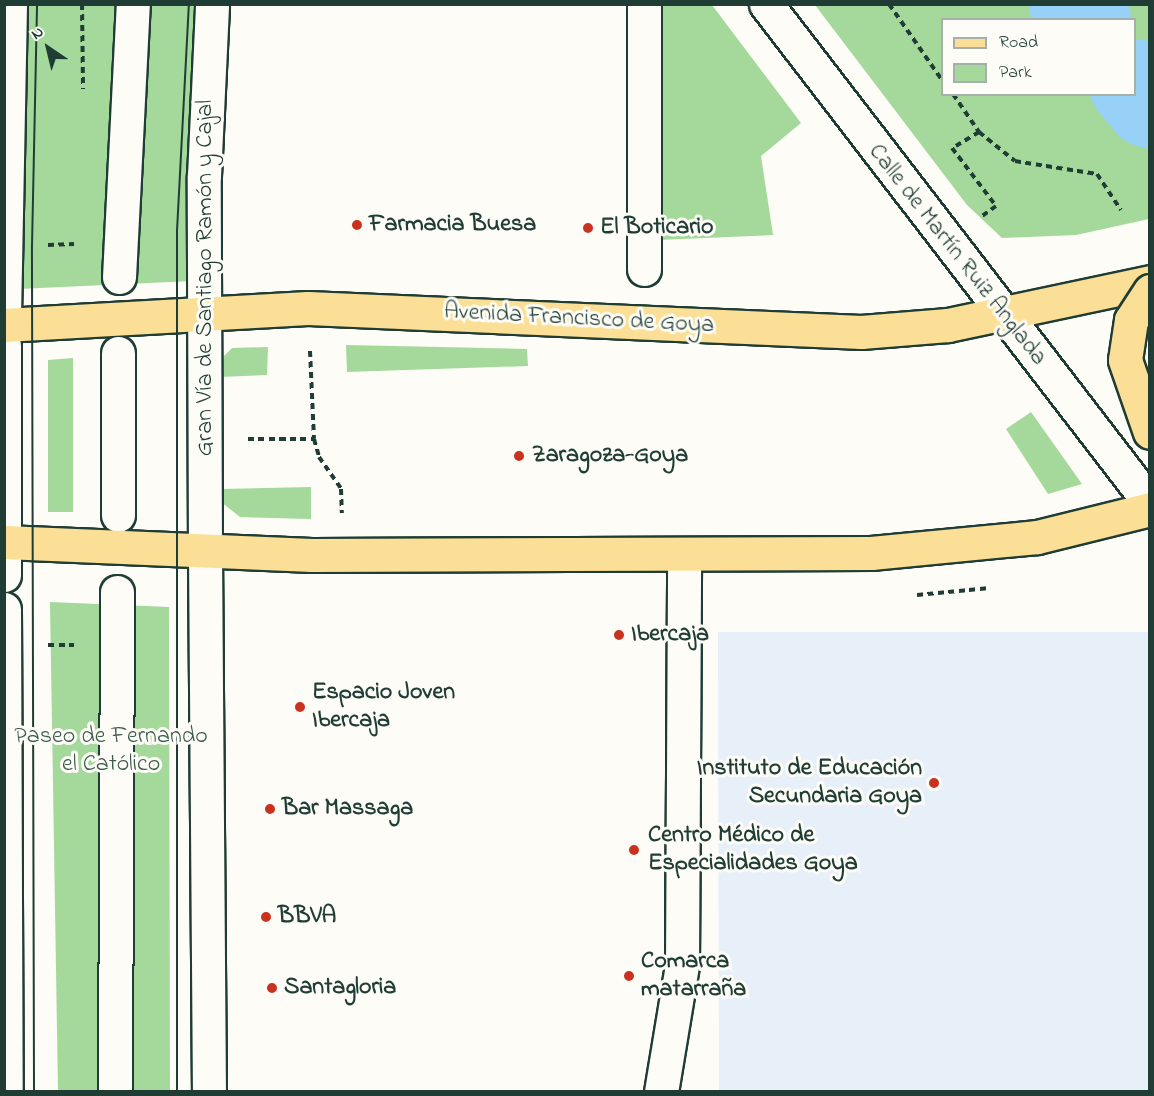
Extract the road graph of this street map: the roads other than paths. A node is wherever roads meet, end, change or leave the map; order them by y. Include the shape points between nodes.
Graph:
1 (10, 4) edge
2 (132, 4) edge
3 (212, 4) edge
4 (644, 4) edge
5 (766, 4) edge
6 (644, 269) dead end
7 (119, 277) dead end
8 (1149, 282) edge
9 (1149, 291) edge
10 (206, 313) junction
11 (1004, 316) junction
12 (4, 317) edge
13 (4, 325) edge
14 (4, 345) edge
15 (118, 353) dead end
16 (1149, 432) edge
17 (1149, 503) edge
18 (1149, 509) edge
19 (118, 516) dead end
20 (5, 542) edge
21 (205, 552) junction
22 (684, 554) junction
23 (4, 575) edge
24 (117, 591) dead end
25 (4, 609) edge
26 (6, 1092) edge
27 (116, 1092) edge
28 (209, 1092) edge
29 (661, 1092) edge

1 - 12 street
2 - 7 street
3 - 10 street, Gran Vía de Santiago Ramón y Cajal via 204,176
4 - 6 street
5 - 11 street, Calle de Martín Ruiz Anglada
8 - 11 main road, Avenida Francisco de Goya
9 - 16 main road, bridge via 1131,320 1125,360
10 - 11 main road, Avenida Francisco de Goya via 348,309 861,332
10 - 13 main road, Avenida Francisco de Goya
10 - 21 street, Gran Vía de Santiago Ramón y Cajal
11 - 17 street, Calle de Martín Ruiz Anglada
14 - 20 street
15 - 19 street
18 - 22 main road via 1037,537 950,548
20 - 21 main road
20 - 23 street
21 - 22 main road
21 - 28 street
22 - 29 street via 682,965
24 - 27 street
25 - 26 street

